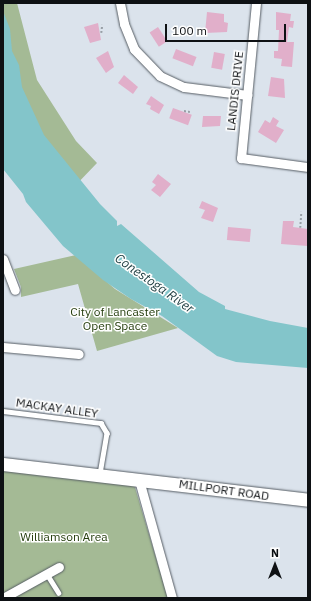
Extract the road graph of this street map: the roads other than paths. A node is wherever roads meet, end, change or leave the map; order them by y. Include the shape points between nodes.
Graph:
1 (120, 3) edge
2 (256, 3) edge
3 (247, 95) junction
4 (308, 166) edge
5 (3, 259) edge
6 (15, 290) dead end
7 (3, 348) edge
8 (80, 354) dead end
9 (3, 411) edge
10 (3, 464) edge
11 (100, 476) junction
12 (139, 480) junction
13 (308, 500) edge
14 (59, 567) dead end
15 (47, 574) junction
16 (59, 593) dead end
17 (3, 598) edge
18 (172, 598) edge

1 - 3 street via 124,24 134,49 149,68 160,76 184,87
2 - 3 street, LANDIS DRIVE
3 - 4 street, LANDIS DRIVE via 241,158
5 - 6 street
7 - 8 street
9 - 11 lane, MACKAY ALLEY via 101,423 106,433
10 - 11 main road, MILLPORT ROAD
11 - 12 main road, MILLPORT ROAD
12 - 13 main road, MILLPORT ROAD
12 - 18 street
14 - 15 street
15 - 16 lane
15 - 17 street

